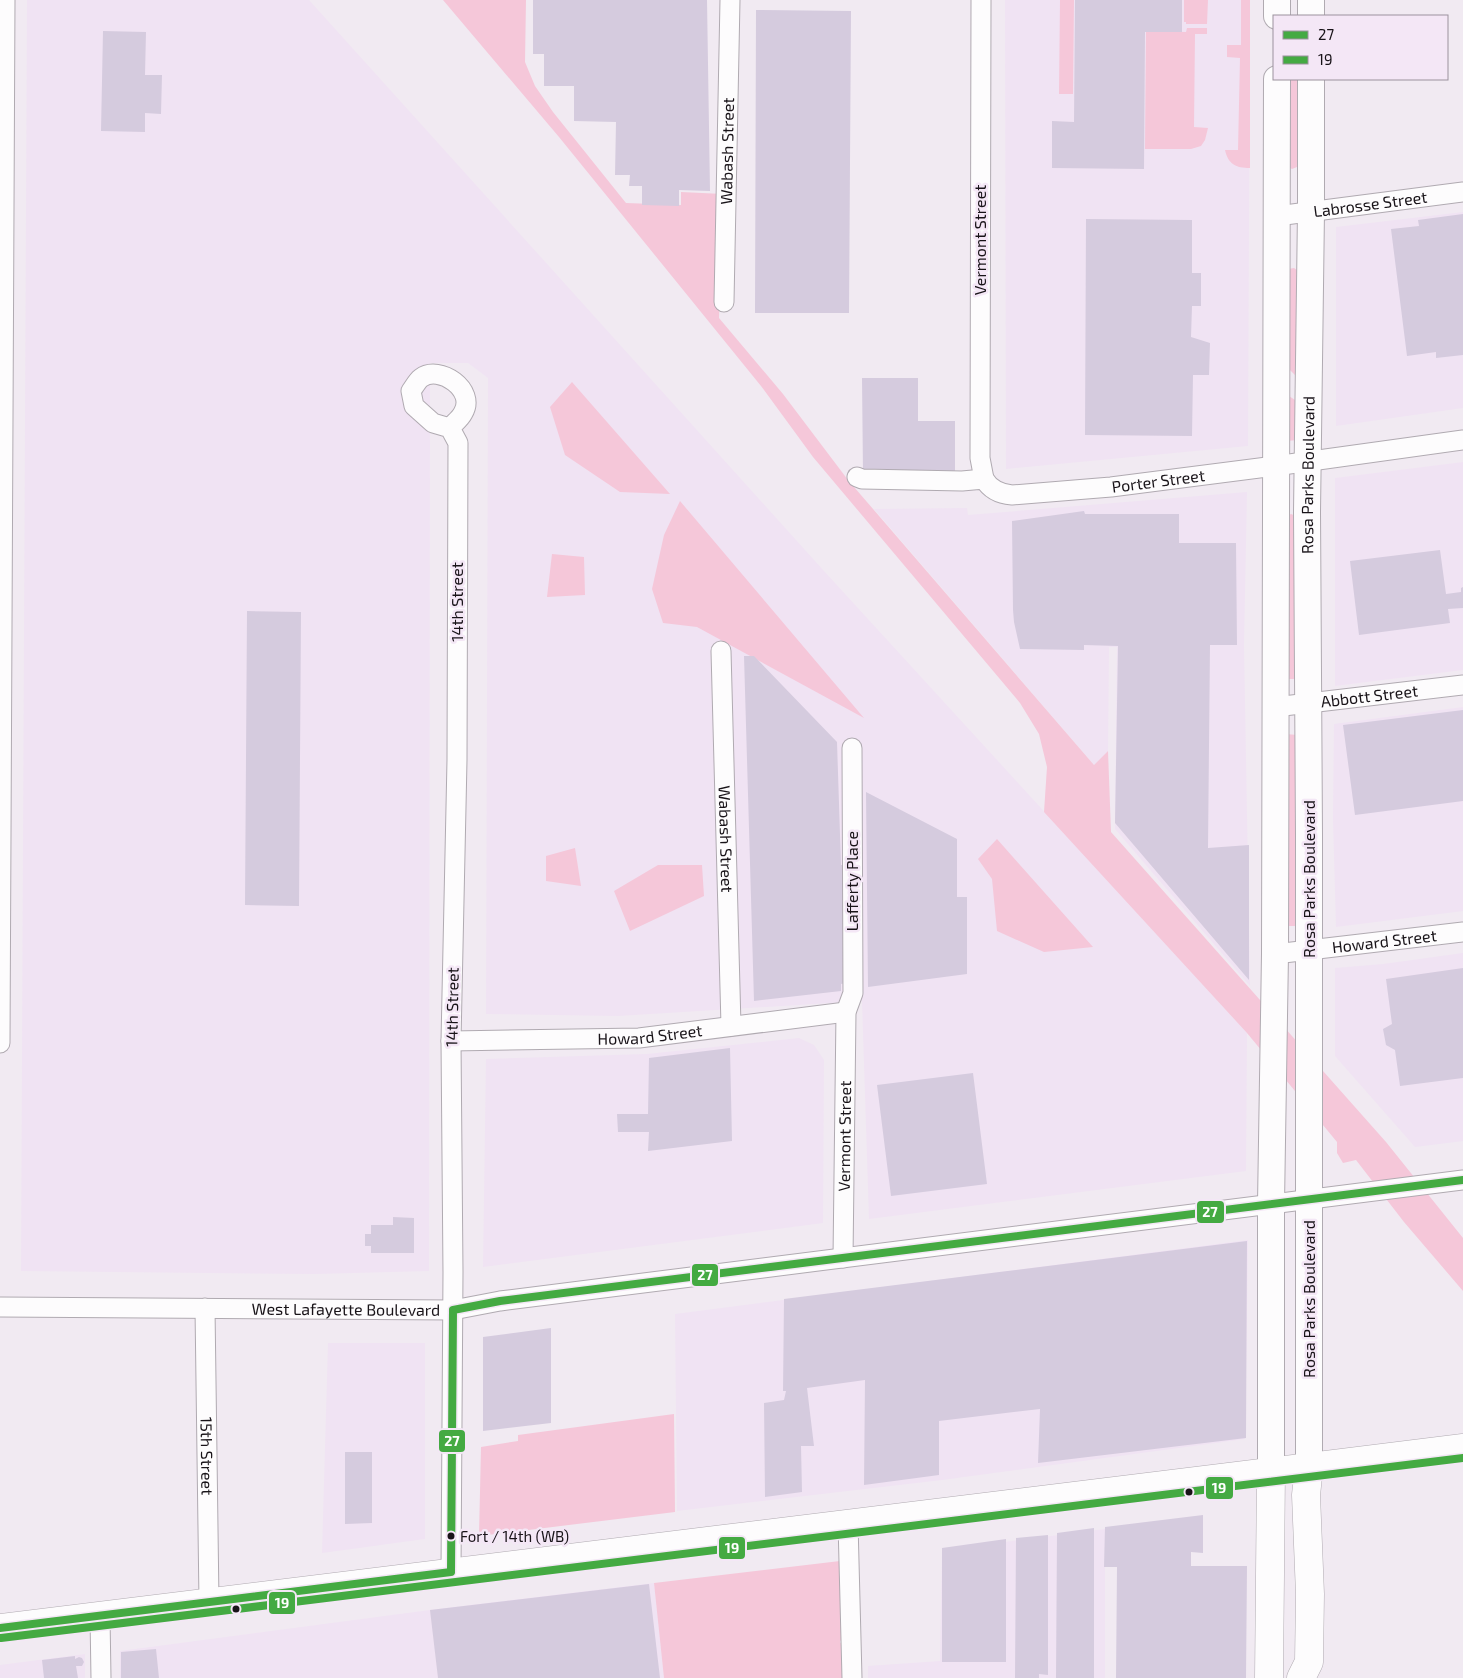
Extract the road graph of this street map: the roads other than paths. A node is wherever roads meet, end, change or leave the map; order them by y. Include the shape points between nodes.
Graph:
1 (5, 0) edge
2 (730, 0) edge
3 (981, 0) edge
4 (1277, 0) edge
5 (1311, 0) edge
6 (1277, 15) edge
7 (1311, 15) edge
8 (1277, 80) edge
9 (1311, 80) edge
10 (1311, 170) junction
11 (1277, 172) junction
12 (1463, 192) edge
13 (1311, 211) junction
14 (1277, 216) junction
15 (1310, 256) junction
16 (1277, 259) junction
17 (724, 302) dead end
18 (1276, 361) junction
19 (1309, 390) junction
20 (454, 435) dead end
21 (1463, 440) edge
22 (1309, 460) junction
23 (1275, 466) junction
24 (857, 476) dead end
25 (984, 479) junction
26 (1, 492) edge
27 (1308, 512) junction
28 (1275, 515) junction
29 (721, 651) dead end
30 (1463, 685) edge
31 (1309, 704) junction
32 (1275, 707) junction
33 (852, 748) dead end
34 (1463, 932) edge
35 (1309, 951) junction
36 (1275, 954) junction
37 (846, 1012) junction
38 (730, 1026) junction
39 (451, 1041) junction
40 (0, 1043) edge
41 (1463, 1180) edge
42 (1319, 1198) junction
43 (1271, 1204) junction
44 (843, 1258) junction
45 (0, 1307) edge
46 (205, 1308) junction
47 (453, 1310) junction
48 (1463, 1448) edge
49 (1309, 1466) junction
50 (1271, 1471) junction
51 (848, 1523) junction
52 (451, 1572) junction
53 (1310, 1594) junction
54 (1270, 1595) junction
55 (209, 1602) junction
56 (100, 1616) junction
57 (0, 1628) edge
58 (101, 1678) edge
59 (852, 1678) edge
60 (1269, 1678) edge
61 (1302, 1678) edge

1 - 26 street
2 - 17 street, Wabash Street
3 - 25 street, Vermont Street via 980,449
4 - 6 main road
5 - 7 main road
8 - 11 main road, Rosa Parks Boulevard
9 - 10 main road, Rosa Parks Boulevard
10 - 11 main road via 1302,176 1292,177
10 - 13 main road, Rosa Parks Boulevard
11 - 14 main road, Rosa Parks Boulevard
12 - 13 street, Labrosse Street
13 - 14 street, Labrosse Street
13 - 15 main road, Rosa Parks Boulevard
14 - 16 main road, Rosa Parks Boulevard
15 - 16 main road via 1292,251
15 - 19 main road, Rosa Parks Boulevard
16 - 18 main road, Rosa Parks Boulevard
18 - 19 main road via 1285,379 1298,388
18 - 23 main road, Rosa Parks Boulevard
19 - 22 main road, Rosa Parks Boulevard
20 - 39 street, 14th Street via 456,760
21 - 22 street, Porter Street
22 - 23 street, Porter Street
22 - 27 main road, Rosa Parks Boulevard
23 - 25 street, Porter Street via 1095,489 1012,495 991,488
23 - 28 main road, Rosa Parks Boulevard
24 - 25 street via 862,480
26 - 40 street
27 - 28 main road via 1288,506 1280,508
27 - 31 main road, Rosa Parks Boulevard
28 - 32 main road, Rosa Parks Boulevard
29 - 38 street, Wabash Street
30 - 31 street, Abbott Street
31 - 32 street, Abbott Street
31 - 35 main road, Rosa Parks Boulevard
32 - 36 main road, Rosa Parks Boulevard
33 - 37 street, Lafferty Place via 853,993
34 - 35 street, Howard Street
35 - 36 street, Howard Street
35 - 42 main road, Rosa Parks Boulevard via 1309,1172
36 - 43 main road, Rosa Parks Boulevard
37 - 38 street, Howard Street
37 - 44 street, Vermont Street
38 - 39 street, Howard Street via 639,1038
39 - 47 street, 14th Street
41 - 42 street, West Lafayette Boulevard
42 - 43 street, West Lafayette Boulevard
42 - 49 main road, Rosa Parks Boulevard
43 - 44 street, West Lafayette Boulevard
43 - 50 main road, Rosa Parks Boulevard
44 - 47 street, West Lafayette Boulevard via 500,1301
45 - 46 street, West Lafayette Boulevard
46 - 47 street, West Lafayette Boulevard
46 - 55 street, 15th Street
47 - 52 street, 14th Street
48 - 49 main road
49 - 50 main road
49 - 53 main road, Rosa Parks Boulevard via 1306,1495
50 - 51 main road
50 - 54 main road, Rosa Parks Boulevard
51 - 52 main road
51 - 59 street
52 - 55 main road
53 - 54 main road
53 - 61 main road, Rosa Parks Boulevard via 1309,1662
54 - 60 main road, Rosa Parks Boulevard
55 - 56 main road
56 - 57 main road
56 - 58 street

